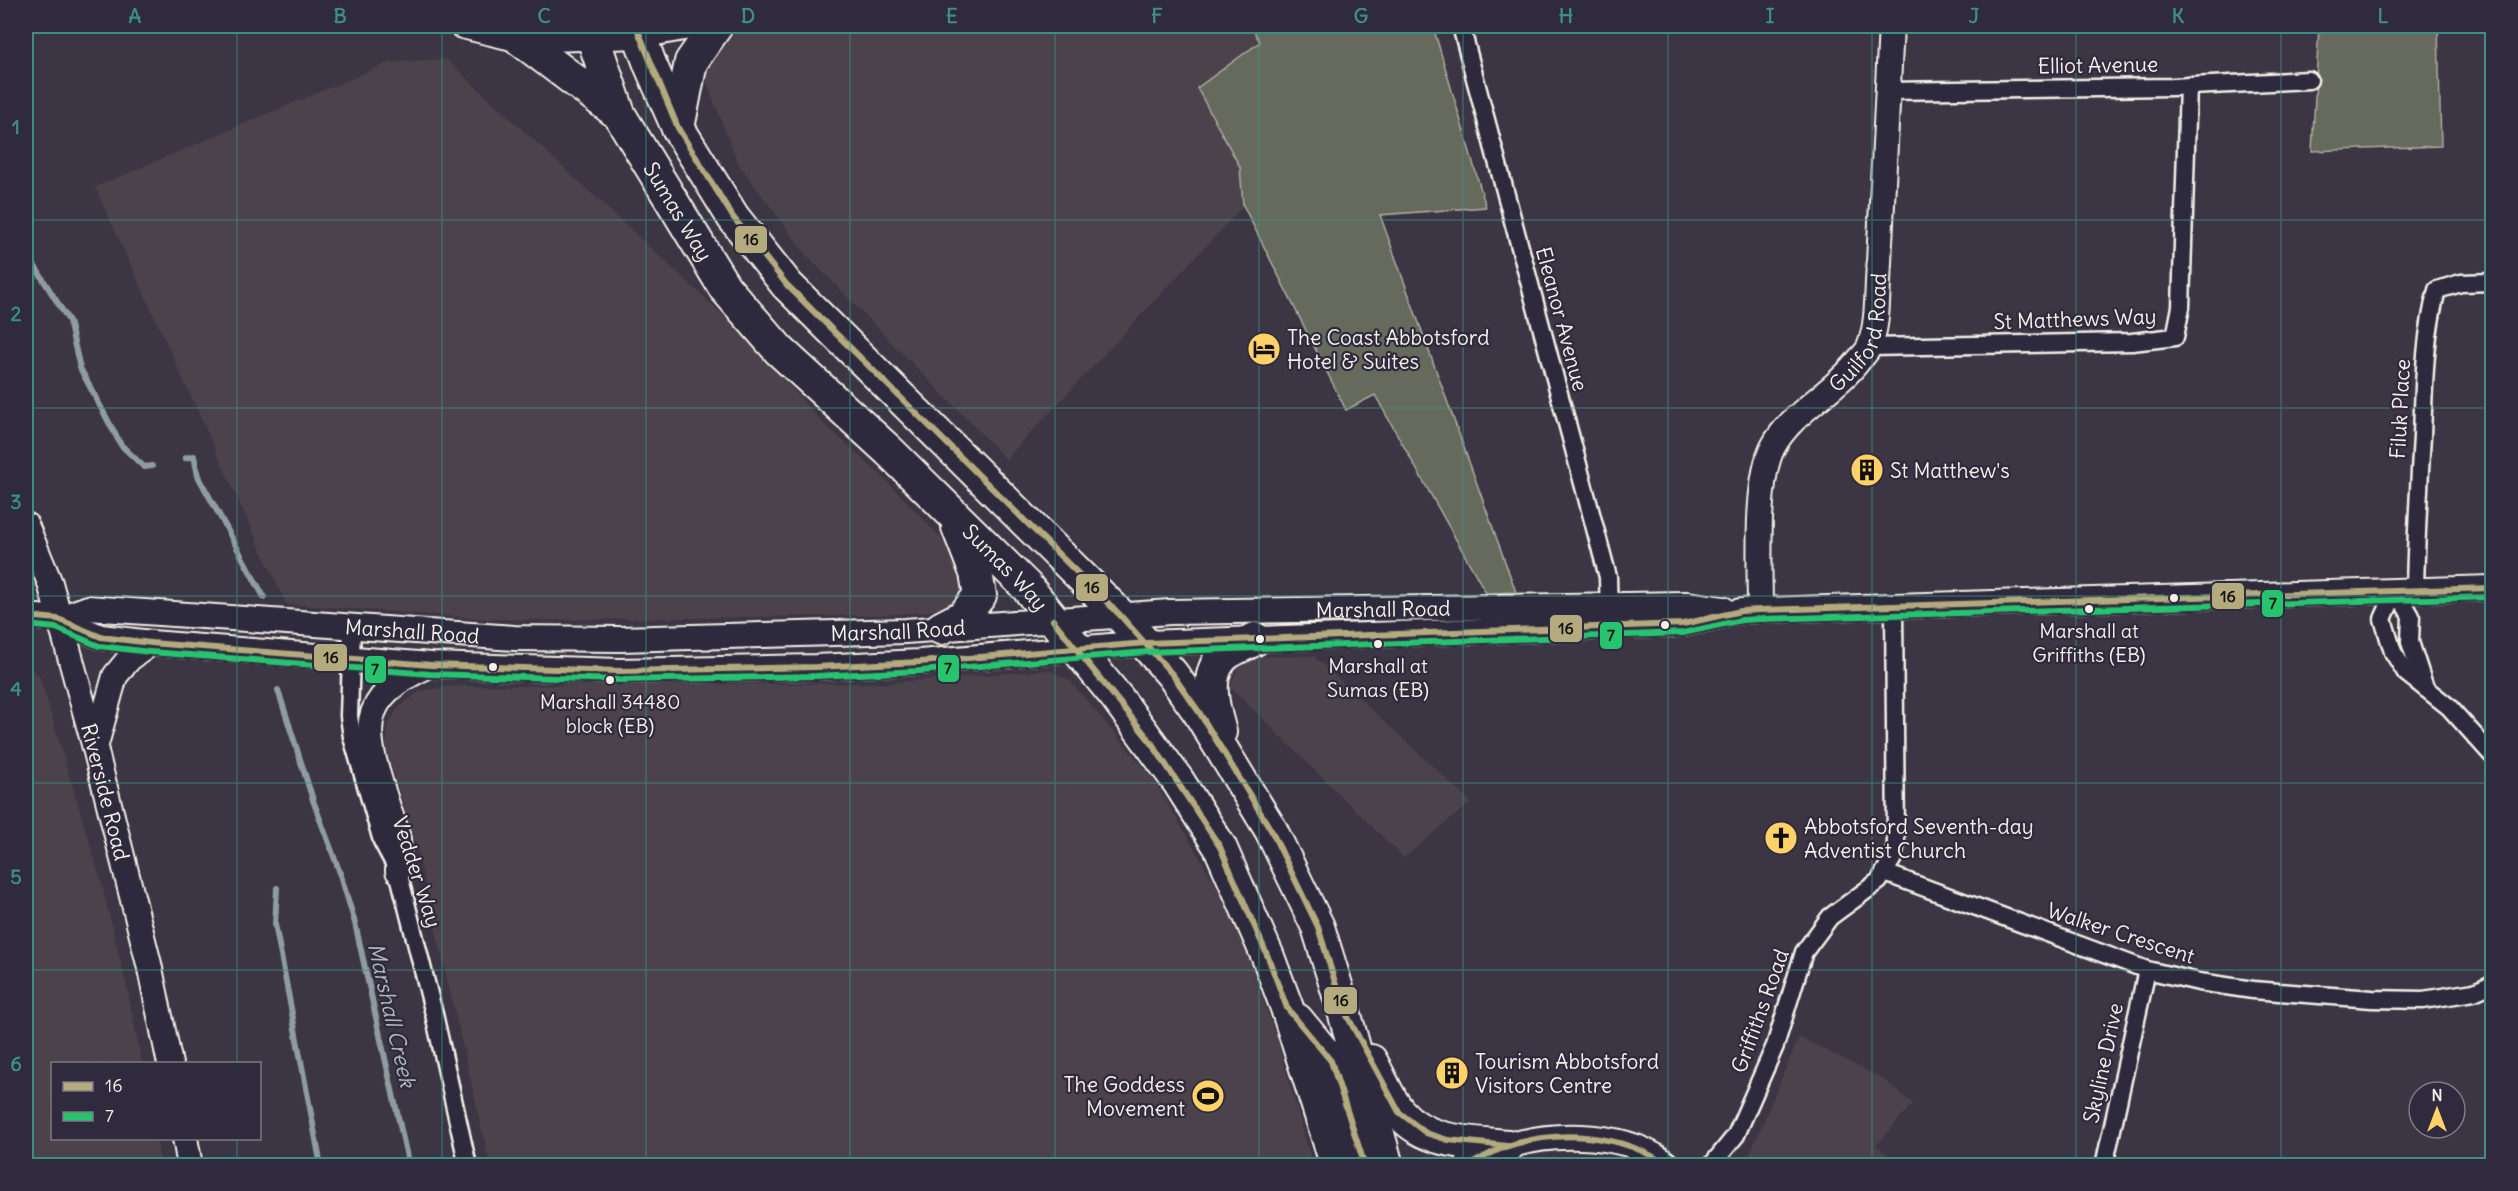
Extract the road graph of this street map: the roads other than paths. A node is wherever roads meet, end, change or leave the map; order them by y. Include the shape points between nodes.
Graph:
1 (462, 26) edge
2 (695, 26) edge
3 (716, 26) edge
4 (1461, 26) edge
5 (1890, 26) edge
6 (634, 29) edge
7 (591, 32) edge
8 (520, 40) junction
9 (2309, 80) dead end
10 (2188, 86) junction
11 (1887, 91) junction
12 (619, 114) junction
13 (678, 128) junction
14 (2493, 282) edge
15 (1869, 347) junction
16 (953, 515) junction
17 (27, 536) edge
18 (2493, 588) edge
19 (2406, 589) junction
20 (1894, 607) junction
21 (1750, 610) junction
22 (1120, 615) junction
23 (26, 616) edge
24 (1609, 616) junction
25 (58, 619) junction
26 (1053, 620) junction
27 (352, 626) junction
28 (941, 628) junction
29 (1255, 639) junction
30 (152, 643) junction
31 (1146, 643) junction
32 (1077, 649) junction
33 (352, 658) junction
34 (430, 664) junction
35 (2425, 688) junction
36 (95, 748) junction
37 (1225, 753) junction
38 (2493, 755) edge
39 (398, 871) junction
40 (1885, 873) junction
41 (2147, 970) junction
42 (2493, 984) edge
43 (1287, 1008) junction
44 (1343, 1008) junction
45 (170, 1062) edge
46 (185, 1140) edge
47 (1508, 1146) junction
48 (190, 1166) edge
49 (468, 1166) edge
50 (1337, 1166) edge
51 (1365, 1166) edge
52 (1387, 1166) edge
53 (1467, 1166) edge
54 (1668, 1166) edge
55 (1711, 1166) edge
56 (2104, 1166) edge

1 - 8 main road
2 - 6 main road
3 - 13 highway via 691,62
4 - 24 street, Eleanor Avenue via 1608,577
5 - 11 main road, Guilford Road
6 - 7 main road
6 - 13 highway, Sumas Way
7 - 8 main road
7 - 12 highway, Sumas Way
8 - 12 highway
9 - 10 street, Elliot Avenue
10 - 11 street, Elliot Avenue
10 - 15 street, St Matthews Way via 2181,307 2175,337 2132,342
11 - 15 main road, Guilford Road via 1878,282
12 - 16 highway, Sumas Way via 725,288 779,350
13 - 22 highway, Sumas Way via 733,216 787,285
14 - 19 street, Filuk Place via 2461,283 2437,290 2430,314 2416,518
15 - 21 main road, Guilford Road via 1852,370 1804,412 1772,448 1765,470
16 - 26 highway, Sumas Way via 1027,588
16 - 28 highway via 976,573 980,595 964,616
17 - 25 main road, Riverside Road via 50,583
18 - 19 main road, Marshall Road
19 - 20 main road, Marshall Road
19 - 35 street via 2410,642
19 - 35 street via 2383,618 2392,651 2406,673
20 - 21 main road, Marshall Road
20 - 40 street, Griffiths Road via 1896,843
21 - 24 main road, Marshall Road via 1687,604
22 - 24 main road, Marshall Road via 1290,609
22 - 26 main road, Marshall Road
22 - 31 highway, Sumas Way
23 - 25 main road, Marshall Road
24 - 29 main road, Marshall Road
25 - 27 main road, Marshall Road via 88,608
25 - 30 main road, Marshall Road via 100,637
25 - 36 main road, Riverside Road
26 - 28 main road, Marshall Road
26 - 32 highway, Sumas Way
27 - 28 main road, Marshall Road via 514,638 620,639
27 - 33 street, Vedder Way
29 - 31 main road, Marshall Road
29 - 37 highway via 1227,653 1214,669 1211,701
30 - 33 main road, Marshall Road
30 - 36 main road via 129,659 115,676
31 - 32 main road, Marshall Road
31 - 37 highway, Sumas Way
32 - 34 main road, Marshall Road via 816,667 619,671
32 - 43 highway, Sumas Way via 1151,742 1220,847
33 - 34 main road, Marshall Road
33 - 39 street, Vedder Way via 352,737 382,841
34 - 39 main road via 381,695 370,730 371,752 398,839
35 - 38 street via 2449,707
36 - 45 main road, Riverside Road
37 - 44 highway, Sumas Way via 1271,830 1318,927
39 - 49 street, Vedder Way
40 - 41 street, Walker Crescent
40 - 55 street, Griffiths Road via 1830,917 1804,952 1775,1046 1736,1135
41 - 42 street, Walker Crescent via 2253,990 2372,999 2423,1000 2474,992
41 - 56 street, Skyline Drive
43 - 50 highway, Sumas Way
43 - 51 highway via 1331,1061
44 - 47 highway via 1399,1112 1410,1123 1448,1140
44 - 52 highway, Sumas Way
46 - 48 main road
47 - 53 main road
47 - 54 main road via 1548,1136 1624,1142

